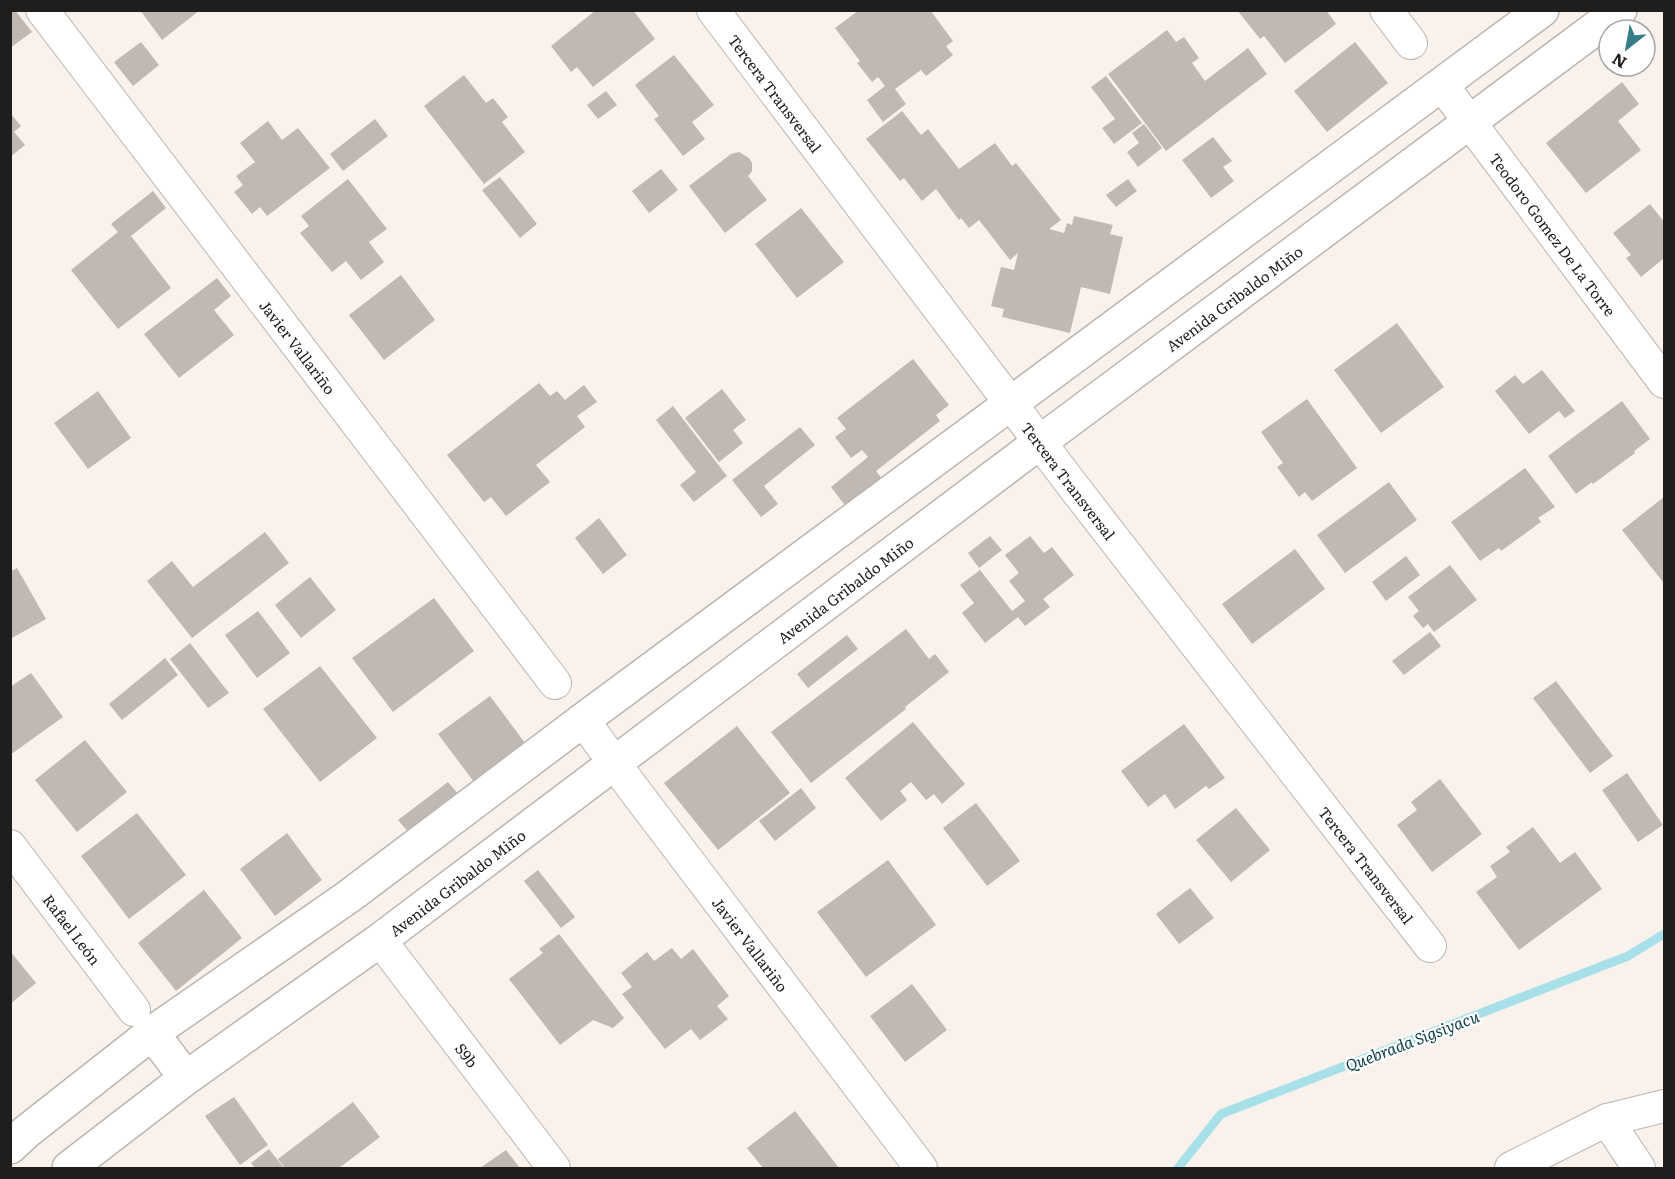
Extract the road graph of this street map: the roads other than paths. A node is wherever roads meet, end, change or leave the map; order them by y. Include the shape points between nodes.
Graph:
1 (42, 10) edge
2 (713, 10) edge
3 (1386, 10) edge
4 (1542, 10) edge
5 (1620, 10) edge
6 (1411, 43) dead end
7 (1442, 85) junction
8 (1470, 123) junction
9 (1665, 382) edge
10 (1010, 404) junction
11 (1040, 442) junction
12 (555, 683) dead end
13 (583, 720) junction
14 (615, 763) junction
15 (10, 846) edge
16 (380, 940) junction
17 (1430, 946) dead end
18 (143, 1022) junction
19 (186, 1078) junction
20 (1665, 1106) edge
21 (1607, 1120) junction
22 (10, 1147) edge
23 (69, 1168) edge
24 (555, 1168) edge
25 (921, 1168) edge
26 (1511, 1168) edge
27 (1639, 1168) edge

1 - 12 street, Javier Vallariño
2 - 10 street, Tercera Transversal
3 - 6 street
4 - 7 street
5 - 8 street, Avenida Gribaldo Miño
7 - 8 street, Teodoro Gomez De La Torre
7 - 10 street
8 - 9 street, Teodoro Gomez De La Torre
8 - 11 street, Avenida Gribaldo Miño
10 - 11 street, Tercera Transversal
10 - 13 street
11 - 14 street, Avenida Gribaldo Miño
11 - 17 street, Tercera Transversal
13 - 14 street, Javier Vallariño
13 - 18 street via 348,897
14 - 16 street, Avenida Gribaldo Miño
14 - 25 street, Javier Vallariño
15 - 18 street, Rafael León
16 - 19 street, Avenida Gribaldo Miño
16 - 24 street, S9b
18 - 19 street
18 - 22 street
19 - 23 street, Avenida Gribaldo Miño
20 - 21 street
21 - 26 street
21 - 27 street

